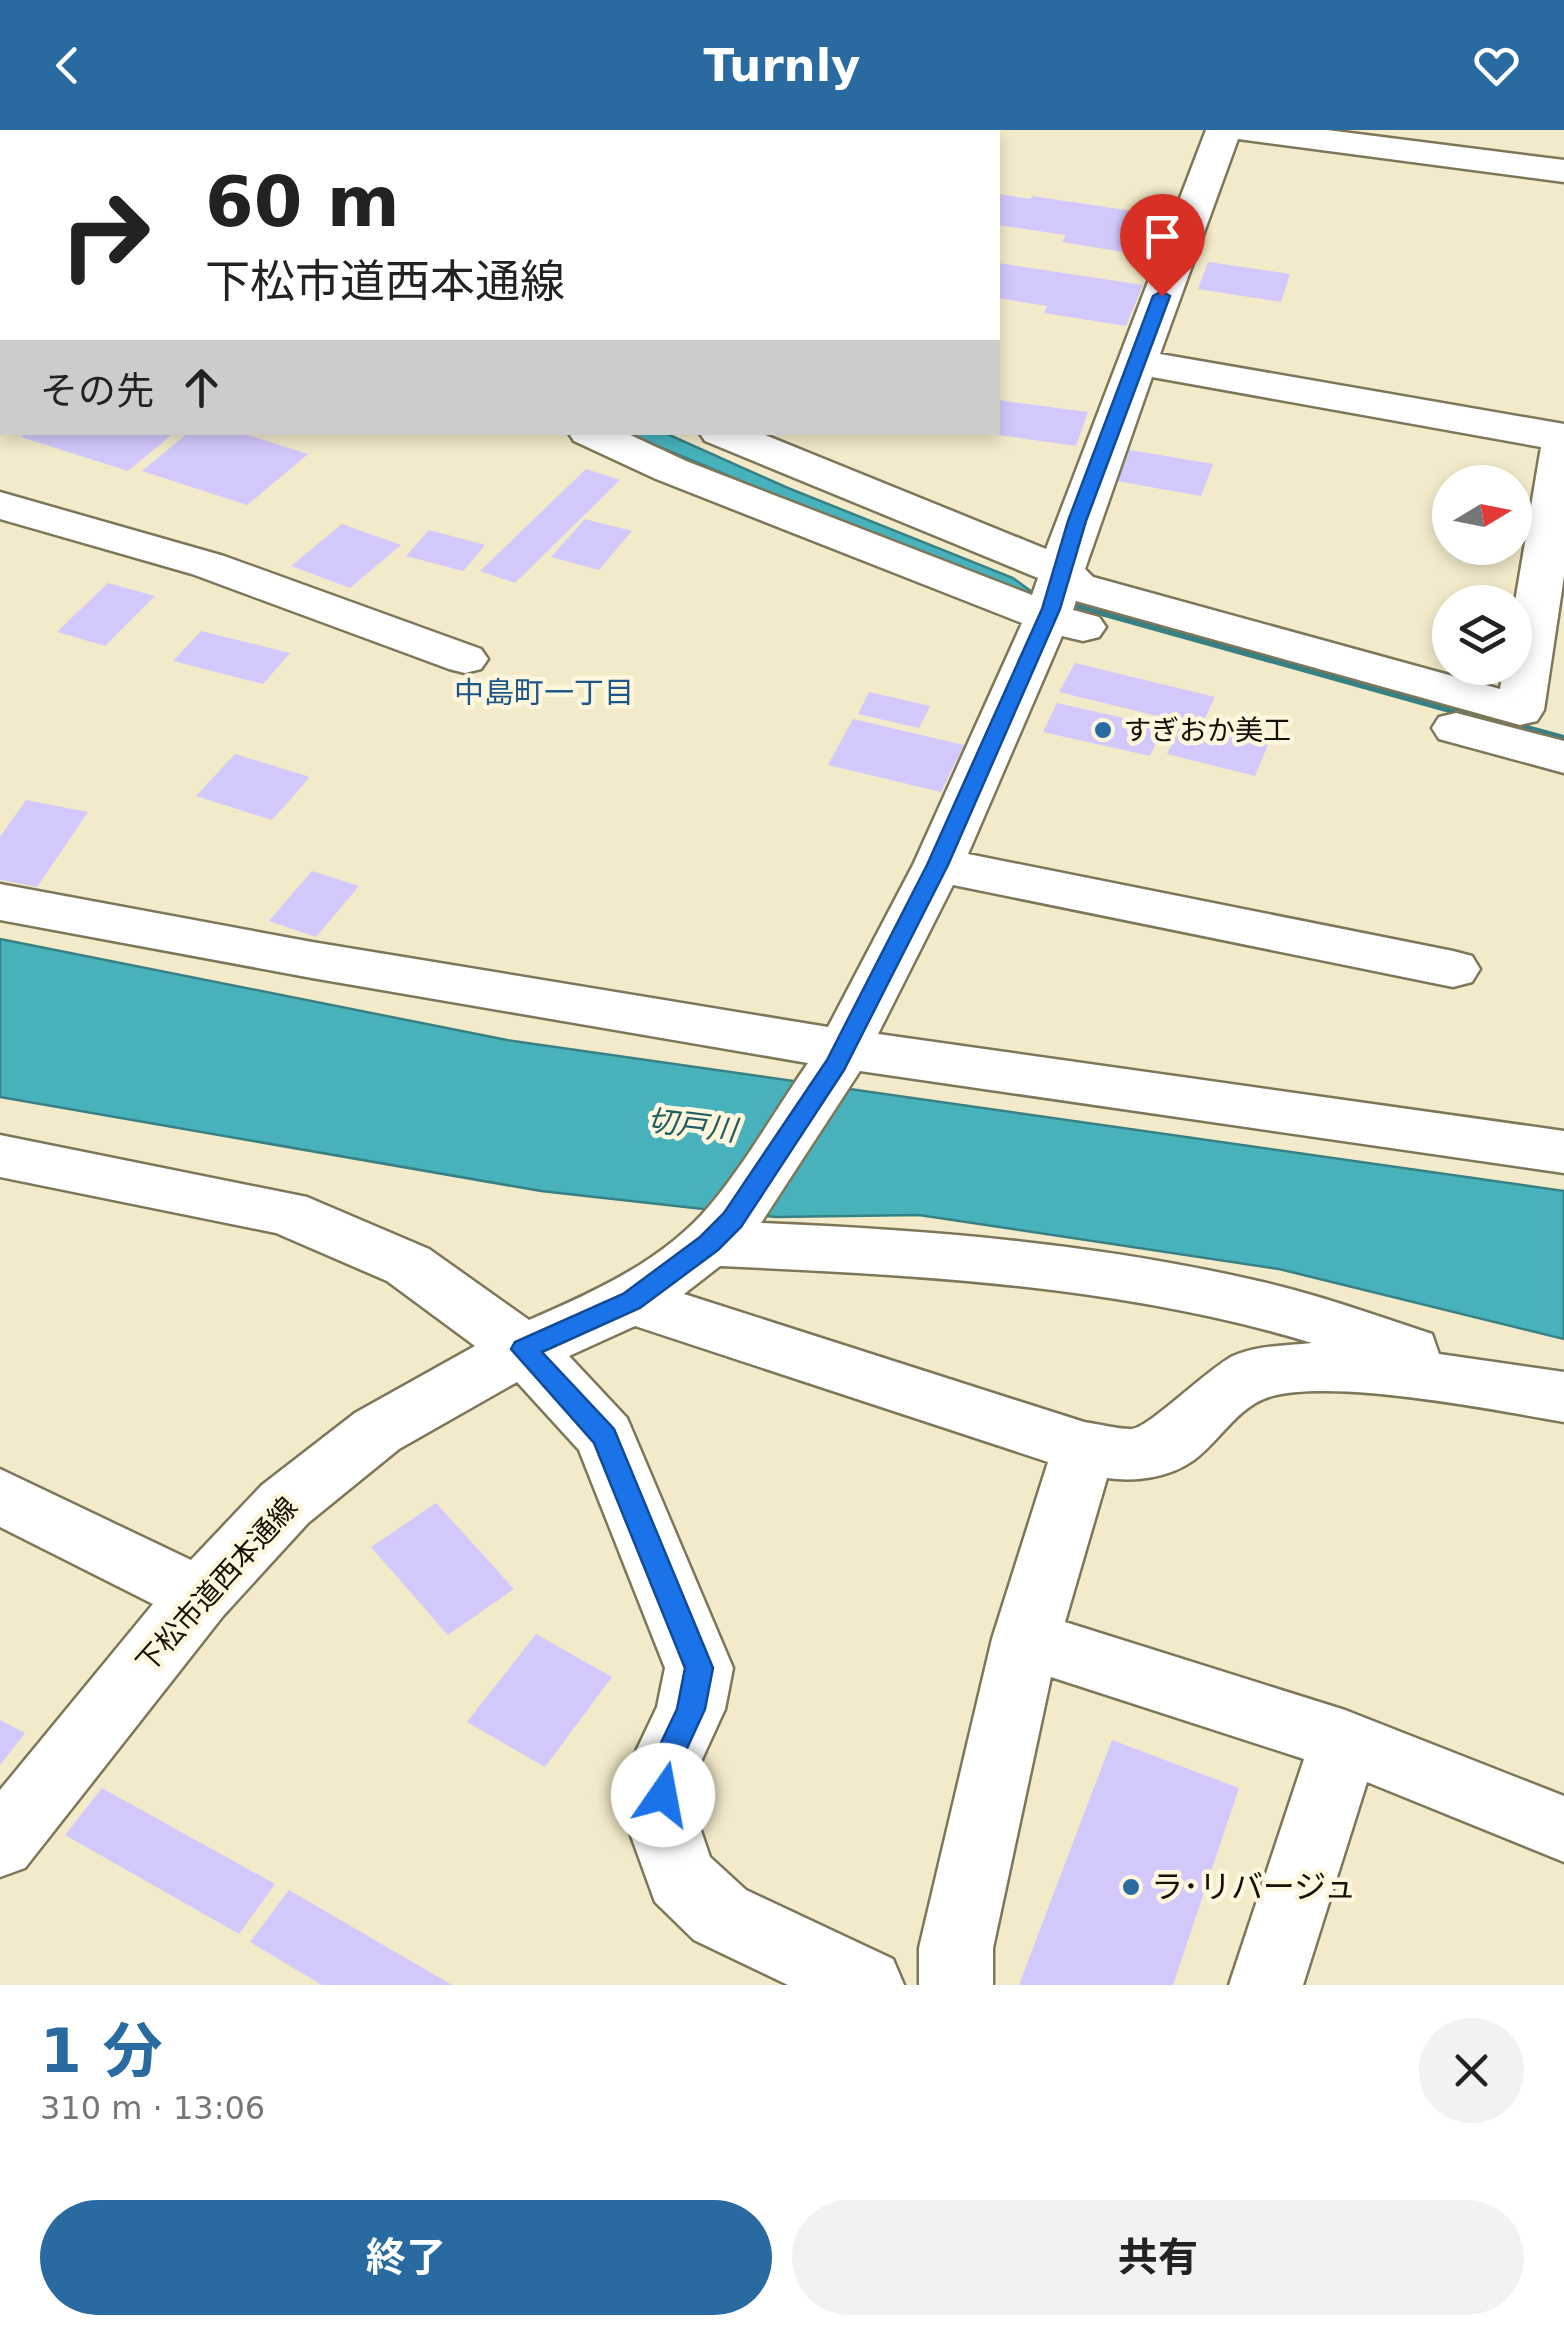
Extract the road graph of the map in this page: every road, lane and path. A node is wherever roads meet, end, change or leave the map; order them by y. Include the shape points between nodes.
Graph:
1 (1224, 130) edge
2 (1243, 130) edge
3 (1564, 170) edge
4 (1136, 362) junction
5 (595, 435) edge
6 (726, 435) edge
7 (1564, 438) edge
8 (0, 506) edge
9 (1055, 597) junction
10 (465, 659) dead end
11 (1564, 757) edge
12 (938, 865) junction
13 (0, 902) edge
14 (1453, 969) dead end
15 (840, 1056) junction
16 (1564, 1152) edge
17 (0, 1156) edge
18 (721, 1232) junction
19 (632, 1301) junction
20 (524, 1349) junction
21 (1497, 1385) junction
22 (1564, 1397) edge
23 (1084, 1448) junction
24 (0, 1496) edge
25 (200, 1596) junction
26 (1026, 1639) junction
27 (1345, 1742) junction
28 (1564, 1829) edge
29 (0, 1844) edge
30 (867, 1985) edge
31 (956, 1985) edge
32 (1266, 1985) edge

1 - 4 street
2 - 3 street
4 - 7 street
4 - 9 street
5 - 9 street via 670,470
6 - 9 street
7 - 9 street via 1520,710 1078,587
8 - 10 street via 208,565
9 - 11 street
9 - 12 street
12 - 14 street
12 - 15 street
13 - 15 street
15 - 16 street
15 - 18 street, 下松市道西本通線
17 - 20 street via 286,1213 408,1266
18 - 19 street, 下松市道西本通線
18 - 21 street via 1112,1277 1256,1304 1467,1368
19 - 20 street, 下松市道西本通線
19 - 23 street
20 - 25 street, 下松市道西本通線 via 377,1431 285,1504
20 - 30 street via 605,1436 699,1668 691,1709 664,1768 662,1822 681,1878 720,1914
21 - 22 street
21 - 23 street via 1328,1366 1254,1374 1213,1400 1170,1443 1135,1456
23 - 26 street
24 - 25 street
25 - 29 street, 下松市道西本通線
26 - 27 street
26 - 31 street via 956,1948
27 - 28 street
27 - 32 street

